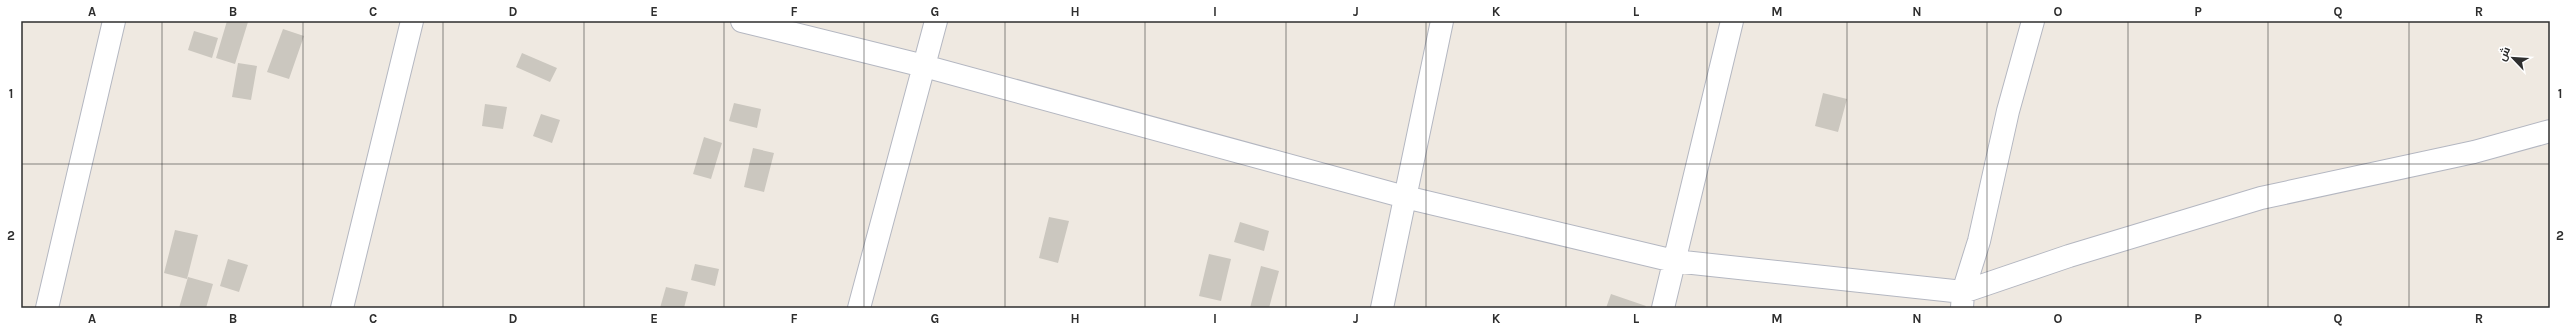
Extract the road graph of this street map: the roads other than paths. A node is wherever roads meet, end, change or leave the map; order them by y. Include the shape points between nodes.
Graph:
1 (114, 21) edge
2 (412, 21) edge
3 (742, 21) edge
4 (936, 21) edge
5 (1442, 21) edge
6 (1732, 21) edge
7 (2033, 21) edge
8 (924, 66) junction
9 (2550, 132) edge
10 (1405, 197) junction
11 (1674, 261) junction
12 (1963, 300) edge
13 (47, 308) edge
14 (342, 308) edge
15 (859, 308) edge
16 (1382, 308) edge
17 (1663, 308) edge

1 - 13 street
2 - 14 street
3 - 8 street
4 - 8 street
5 - 10 street
6 - 11 street
7 - 12 street via 2008,111
8 - 10 street
8 - 15 street
9 - 12 street via 2474,152 2261,198 2069,256
10 - 11 street
10 - 16 street
11 - 12 street
11 - 17 street

